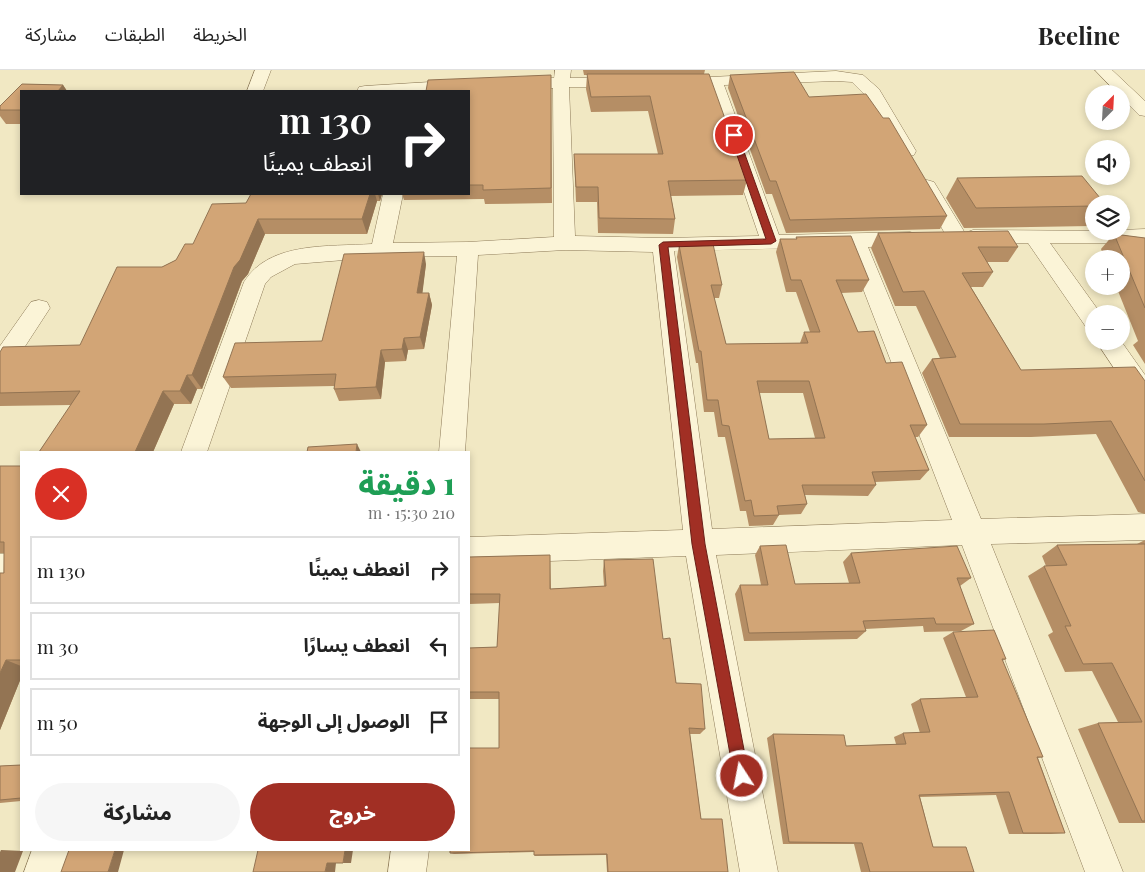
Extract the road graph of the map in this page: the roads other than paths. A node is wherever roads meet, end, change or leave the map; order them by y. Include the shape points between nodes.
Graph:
1 (263, 70) edge
2 (425, 70) edge
3 (1104, 70) edge
4 (562, 76) edge
5 (638, 82) edge
6 (658, 82) edge
7 (716, 82) junction
8 (417, 89) edge
9 (255, 90) edge
10 (392, 90) edge
11 (1145, 111) edge
12 (393, 195) edge
13 (1145, 236) edge
14 (942, 238) junction
15 (1035, 238) junction
16 (771, 241) junction
17 (855, 241) junction
18 (565, 243) junction
19 (663, 245) junction
20 (468, 249) junction
21 (381, 250) junction
22 (39, 308) dead end
23 (1085, 308) edge
24 (1114, 350) edge
25 (0, 365) edge
26 (1145, 394) edge
27 (194, 451) edge
28 (452, 451) edge
29 (1145, 527) edge
30 (971, 531) junction
31 (698, 544) junction
32 (470, 551) edge
33 (0, 568) edge
34 (20, 568) edge
35 (51, 851) edge
36 (410, 851) edge
37 (43, 872) edge
38 (407, 872) edge
39 (759, 872) edge
40 (1104, 872) edge

1 - 9 street
2 - 8 street
3 - 11 street
4 - 5 street
4 - 8 street
4 - 18 street
6 - 7 street
7 - 14 street via 836,76 857,78 873,93 915,165
7 - 16 street
8 - 10 street
12 - 21 street
13 - 15 street
14 - 15 street
14 - 17 street
15 - 23 street
16 - 17 street
16 - 19 street
17 - 30 street
18 - 19 street
18 - 20 street
19 - 31 street
20 - 21 street
20 - 28 street
21 - 27 street via 291,257 263,272 255,282
22 - 25 street
24 - 26 street
29 - 30 street
30 - 31 street
30 - 40 street
31 - 32 street
31 - 39 street
33 - 34 street
35 - 37 street
36 - 38 street

